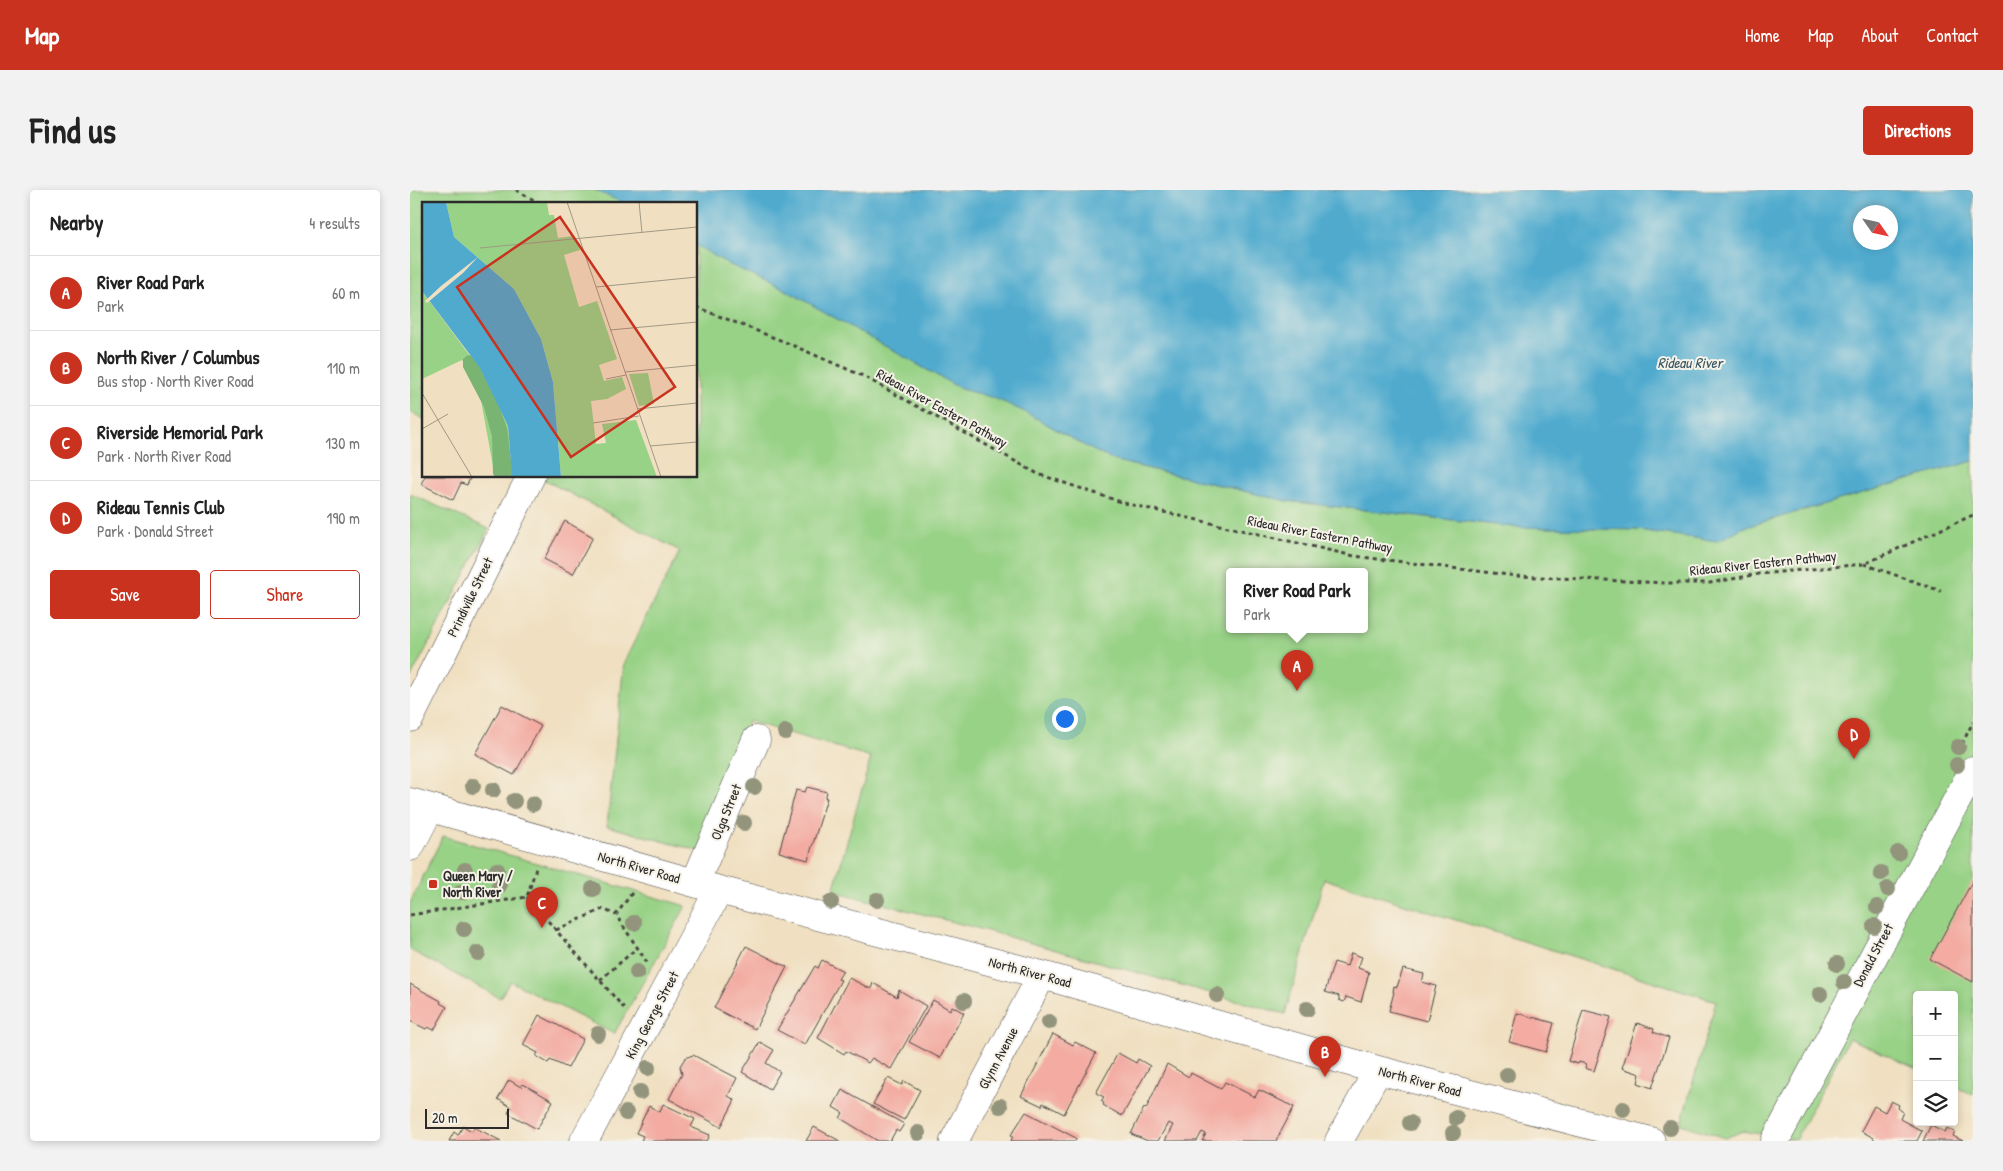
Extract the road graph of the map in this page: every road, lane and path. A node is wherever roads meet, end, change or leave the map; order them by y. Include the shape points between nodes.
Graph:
1 (516, 190) edge
2 (537, 202) edge
3 (698, 311) edge
4 (529, 478) edge
5 (1973, 515) edge
6 (1864, 564) junction
7 (1941, 591) dead end
8 (410, 718) edge
9 (756, 740) dead end
10 (1973, 770) edge
11 (420, 805) edge
12 (410, 847) edge
13 (536, 868) dead end
14 (707, 886) junction
15 (633, 892) dead end
16 (527, 898) junction
17 (410, 915) edge
18 (616, 915) junction
19 (556, 930) junction
20 (637, 948) junction
21 (650, 967) dead end
22 (1042, 975) junction
23 (600, 980) junction
24 (644, 1030) junction
25 (1378, 1070) junction
26 (584, 1141) edge
27 (954, 1141) edge
28 (1339, 1141) edge
29 (1651, 1141) edge
30 (1775, 1141) edge

1 - 2 path
3 - 6 path, Rideau River Eastern Pathway via 785,342 862,376 1038,474 1124,503 1345,554 1517,576 1667,583 1710,583 1759,574
4 - 8 street, Prindiville Street
5 - 6 path, Rideau River Eastern Pathway
6 - 7 path
9 - 14 street, Olga Street
10 - 30 street, Donald Street
11 - 12 street
11 - 14 street, North River Road
13 - 16 path
14 - 22 street, North River Road
14 - 24 street, King George Street
15 - 18 path
16 - 17 path
16 - 19 path
18 - 19 path via 603,908
18 - 20 path
19 - 23 path
20 - 21 path
20 - 23 path
22 - 25 street, North River Road
22 - 27 street, Glynn Avenue
23 - 24 path
24 - 26 street, King George Street
25 - 28 street
25 - 29 street, North River Road

